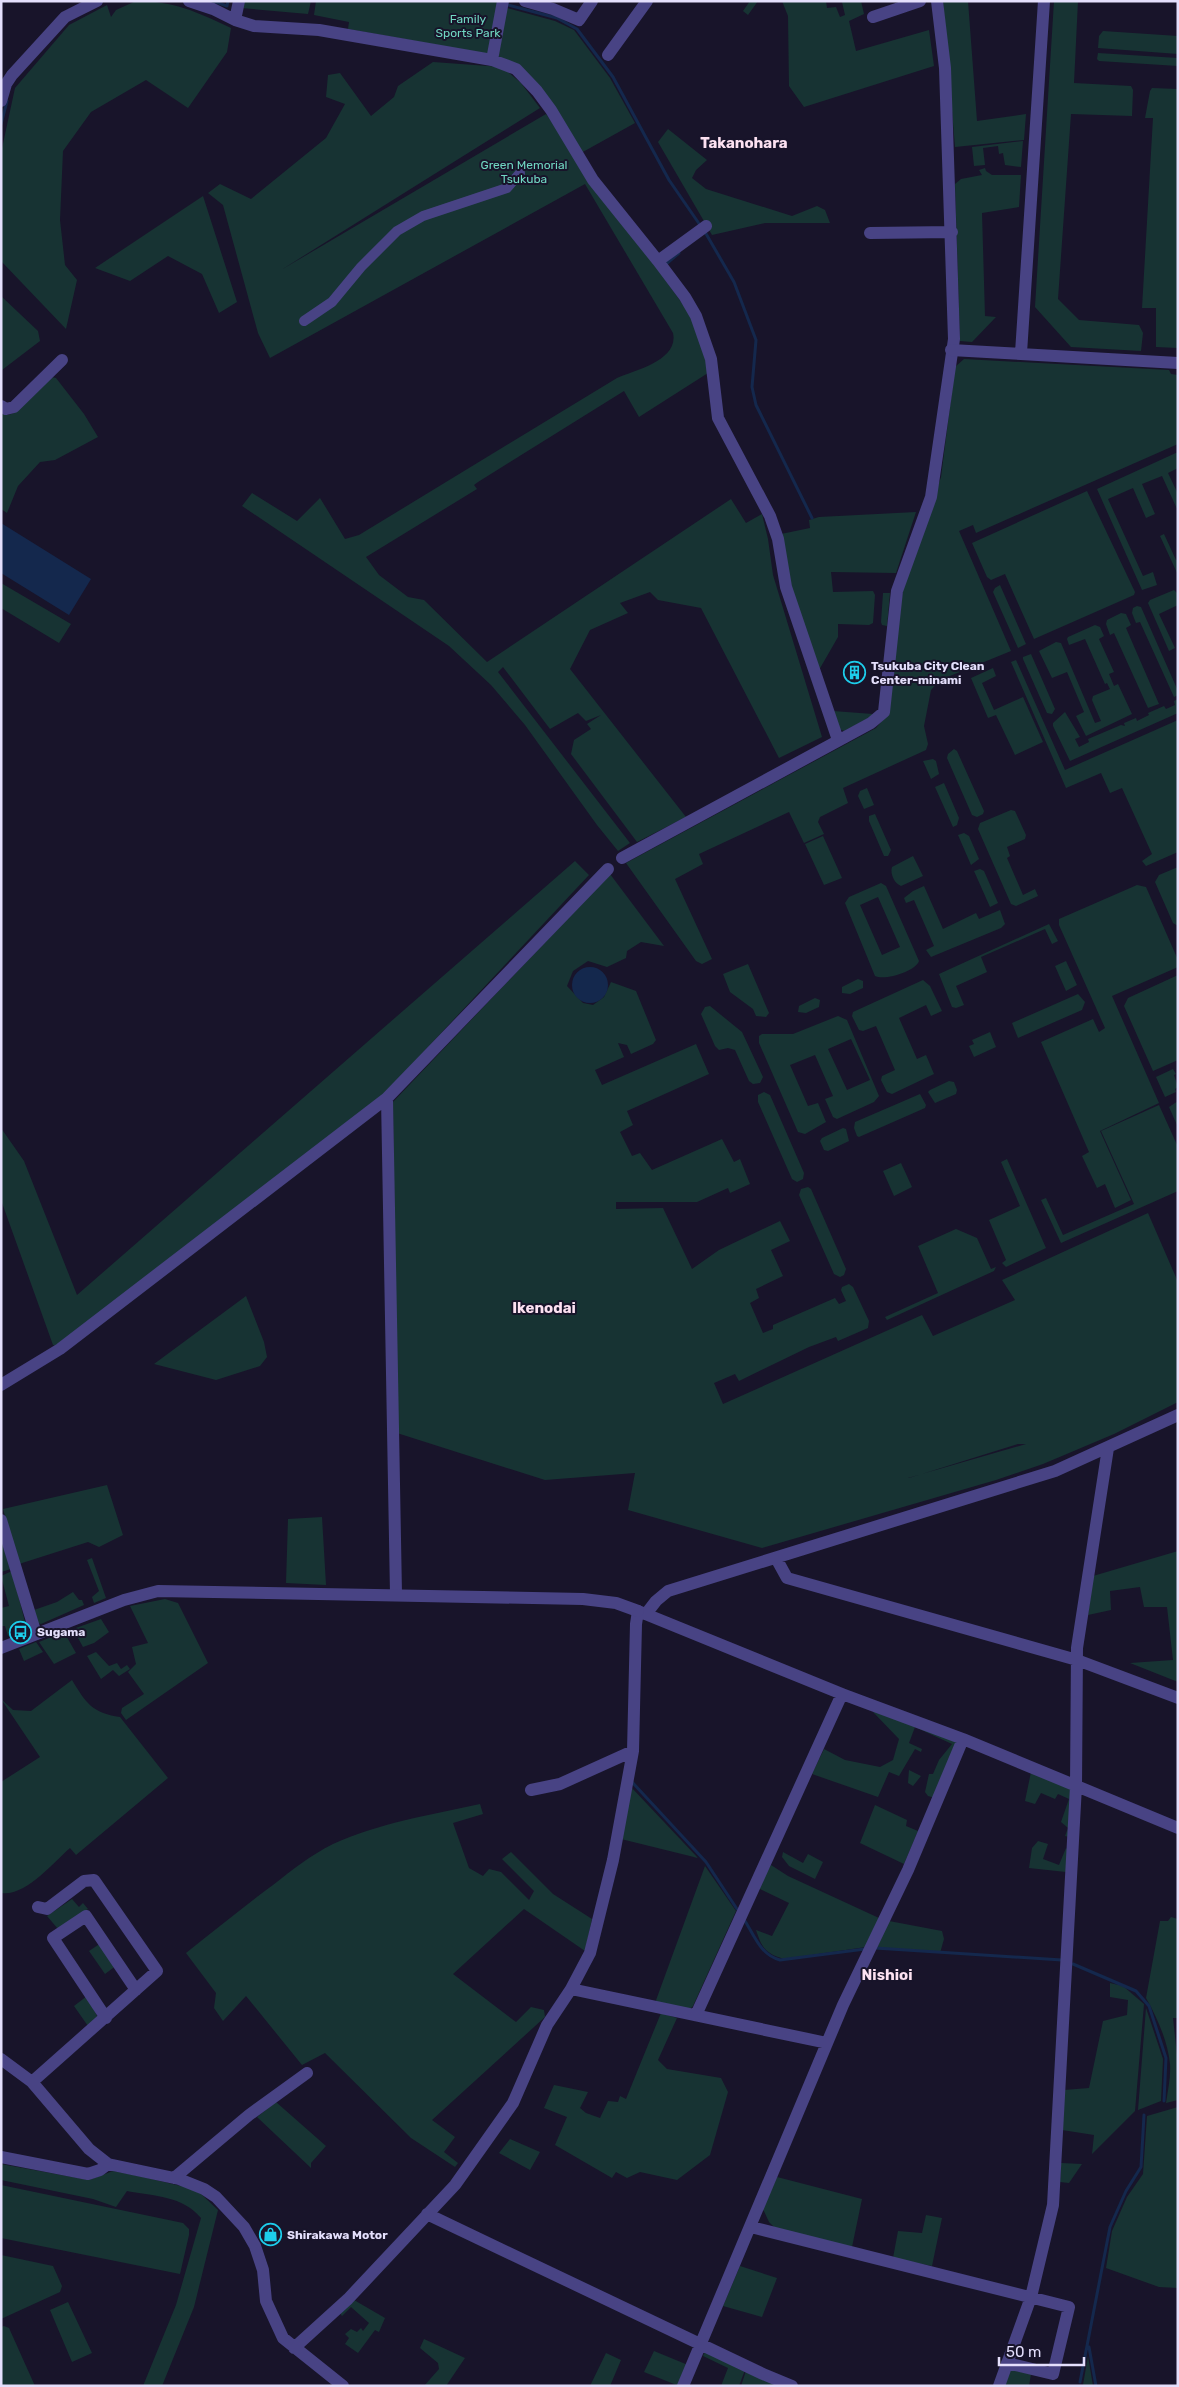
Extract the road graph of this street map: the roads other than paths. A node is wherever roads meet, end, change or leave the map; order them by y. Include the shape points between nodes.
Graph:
1 (97, 1) edge
2 (189, 1) edge
3 (239, 1) edge
4 (503, 1) edge
5 (525, 1) edge
6 (592, 1) edge
7 (647, 1) edge
8 (920, 1) edge
9 (937, 1) edge
10 (1044, 1) edge
11 (873, 17) dead end
12 (235, 20) junction
13 (608, 55) dead end
14 (492, 60) junction
15 (1, 101) edge
16 (520, 173) dead end
17 (703, 228) dead end
18 (952, 232) junction
19 (870, 233) dead end
20 (658, 261) junction
21 (304, 321) dead end
22 (951, 350) junction
23 (1021, 353) junction
24 (62, 360) dead end
25 (1178, 362) edge
26 (1, 406) edge
27 (838, 740) junction
28 (622, 858) dead end
29 (608, 869) dead end
30 (387, 1098) junction
31 (1, 1385) edge
32 (1178, 1415) edge
33 (1108, 1448) junction
34 (1, 1520) edge
35 (776, 1558) junction
36 (396, 1594) junction
37 (642, 1613) junction
38 (36, 1634) junction
39 (1, 1648) edge
40 (1077, 1660) junction
41 (842, 1694) junction
42 (1178, 1698) edge
43 (963, 1739) junction
44 (633, 1751) junction
45 (1076, 1786) junction
46 (532, 1790) dead end
47 (1178, 1828) edge
48 (38, 1907) dead end
49 (572, 1989) junction
50 (136, 1990) junction
51 (696, 2015) junction
52 (106, 2018) junction
53 (827, 2043) junction
54 (1, 2059) edge
55 (307, 2072) dead end
56 (32, 2082) junction
57 (1, 2158) edge
58 (108, 2164) junction
59 (174, 2178) junction
60 (427, 2214) junction
61 (751, 2227) junction
62 (1031, 2297) junction
63 (701, 2345) junction
64 (294, 2348) junction
65 (1007, 2363) junction
66 (343, 2386) edge
67 (683, 2386) edge
68 (792, 2386) edge
69 (999, 2386) edge

1 - 15 street via 65,17 12,75
2 - 12 street
3 - 12 street
4 - 14 street
5 - 6 street via 580,20
7 - 13 street
8 - 11 street
9 - 18 street via 945,68
10 - 23 street
12 - 14 street via 254,26 319,30
14 - 20 street via 516,69 537,91 593,180
16 - 21 street via 507,188 422,216 397,231 361,266 332,302
17 - 20 street
18 - 19 street
18 - 22 street via 954,339
20 - 27 street via 685,297 701,328 711,359 718,418 770,516 778,539 786,587
22 - 23 street
22 - 27 street via 931,497 897,591 884,712 871,723
23 - 25 street
24 - 26 street via 14,407 6,409
27 - 28 street
29 - 30 street
30 - 31 street via 60,1349
30 - 36 street
32 - 33 street
33 - 35 street via 1055,1471
33 - 40 street
34 - 38 street
35 - 37 street via 668,1591
35 - 40 street via 787,1578
36 - 37 street via 583,1599 616,1603
36 - 38 street via 158,1591 124,1600
37 - 41 street
37 - 44 street via 636,1624
38 - 39 street
40 - 42 street
40 - 45 street
41 - 43 street
41 - 51 street
43 - 45 street
43 - 53 street via 908,1870
44 - 46 street via 560,1784
44 - 49 street via 599,1921 590,1953
45 - 47 street
45 - 62 street via 1053,2205
48 - 50 street via 47,1909 84,1881 94,1880 157,1971
49 - 51 street
49 - 60 street via 548,2025 513,2103 455,2185
50 - 52 street
50 - 52 street via 86,1916 53,1938
51 - 53 street
52 - 56 street
53 - 61 street
54 - 56 street
55 - 59 street via 249,2115
56 - 58 street via 89,2149
57 - 58 street via 88,2174
58 - 59 street
59 - 64 street via 210,2193 244,2227 260,2257 266,2301 272,2317 283,2338
60 - 63 street
60 - 64 street via 348,2299
61 - 62 street
61 - 63 street
62 - 65 street
62 - 65 street via 1069,2308 1053,2374
63 - 67 street
63 - 68 street
64 - 66 street
65 - 69 street

